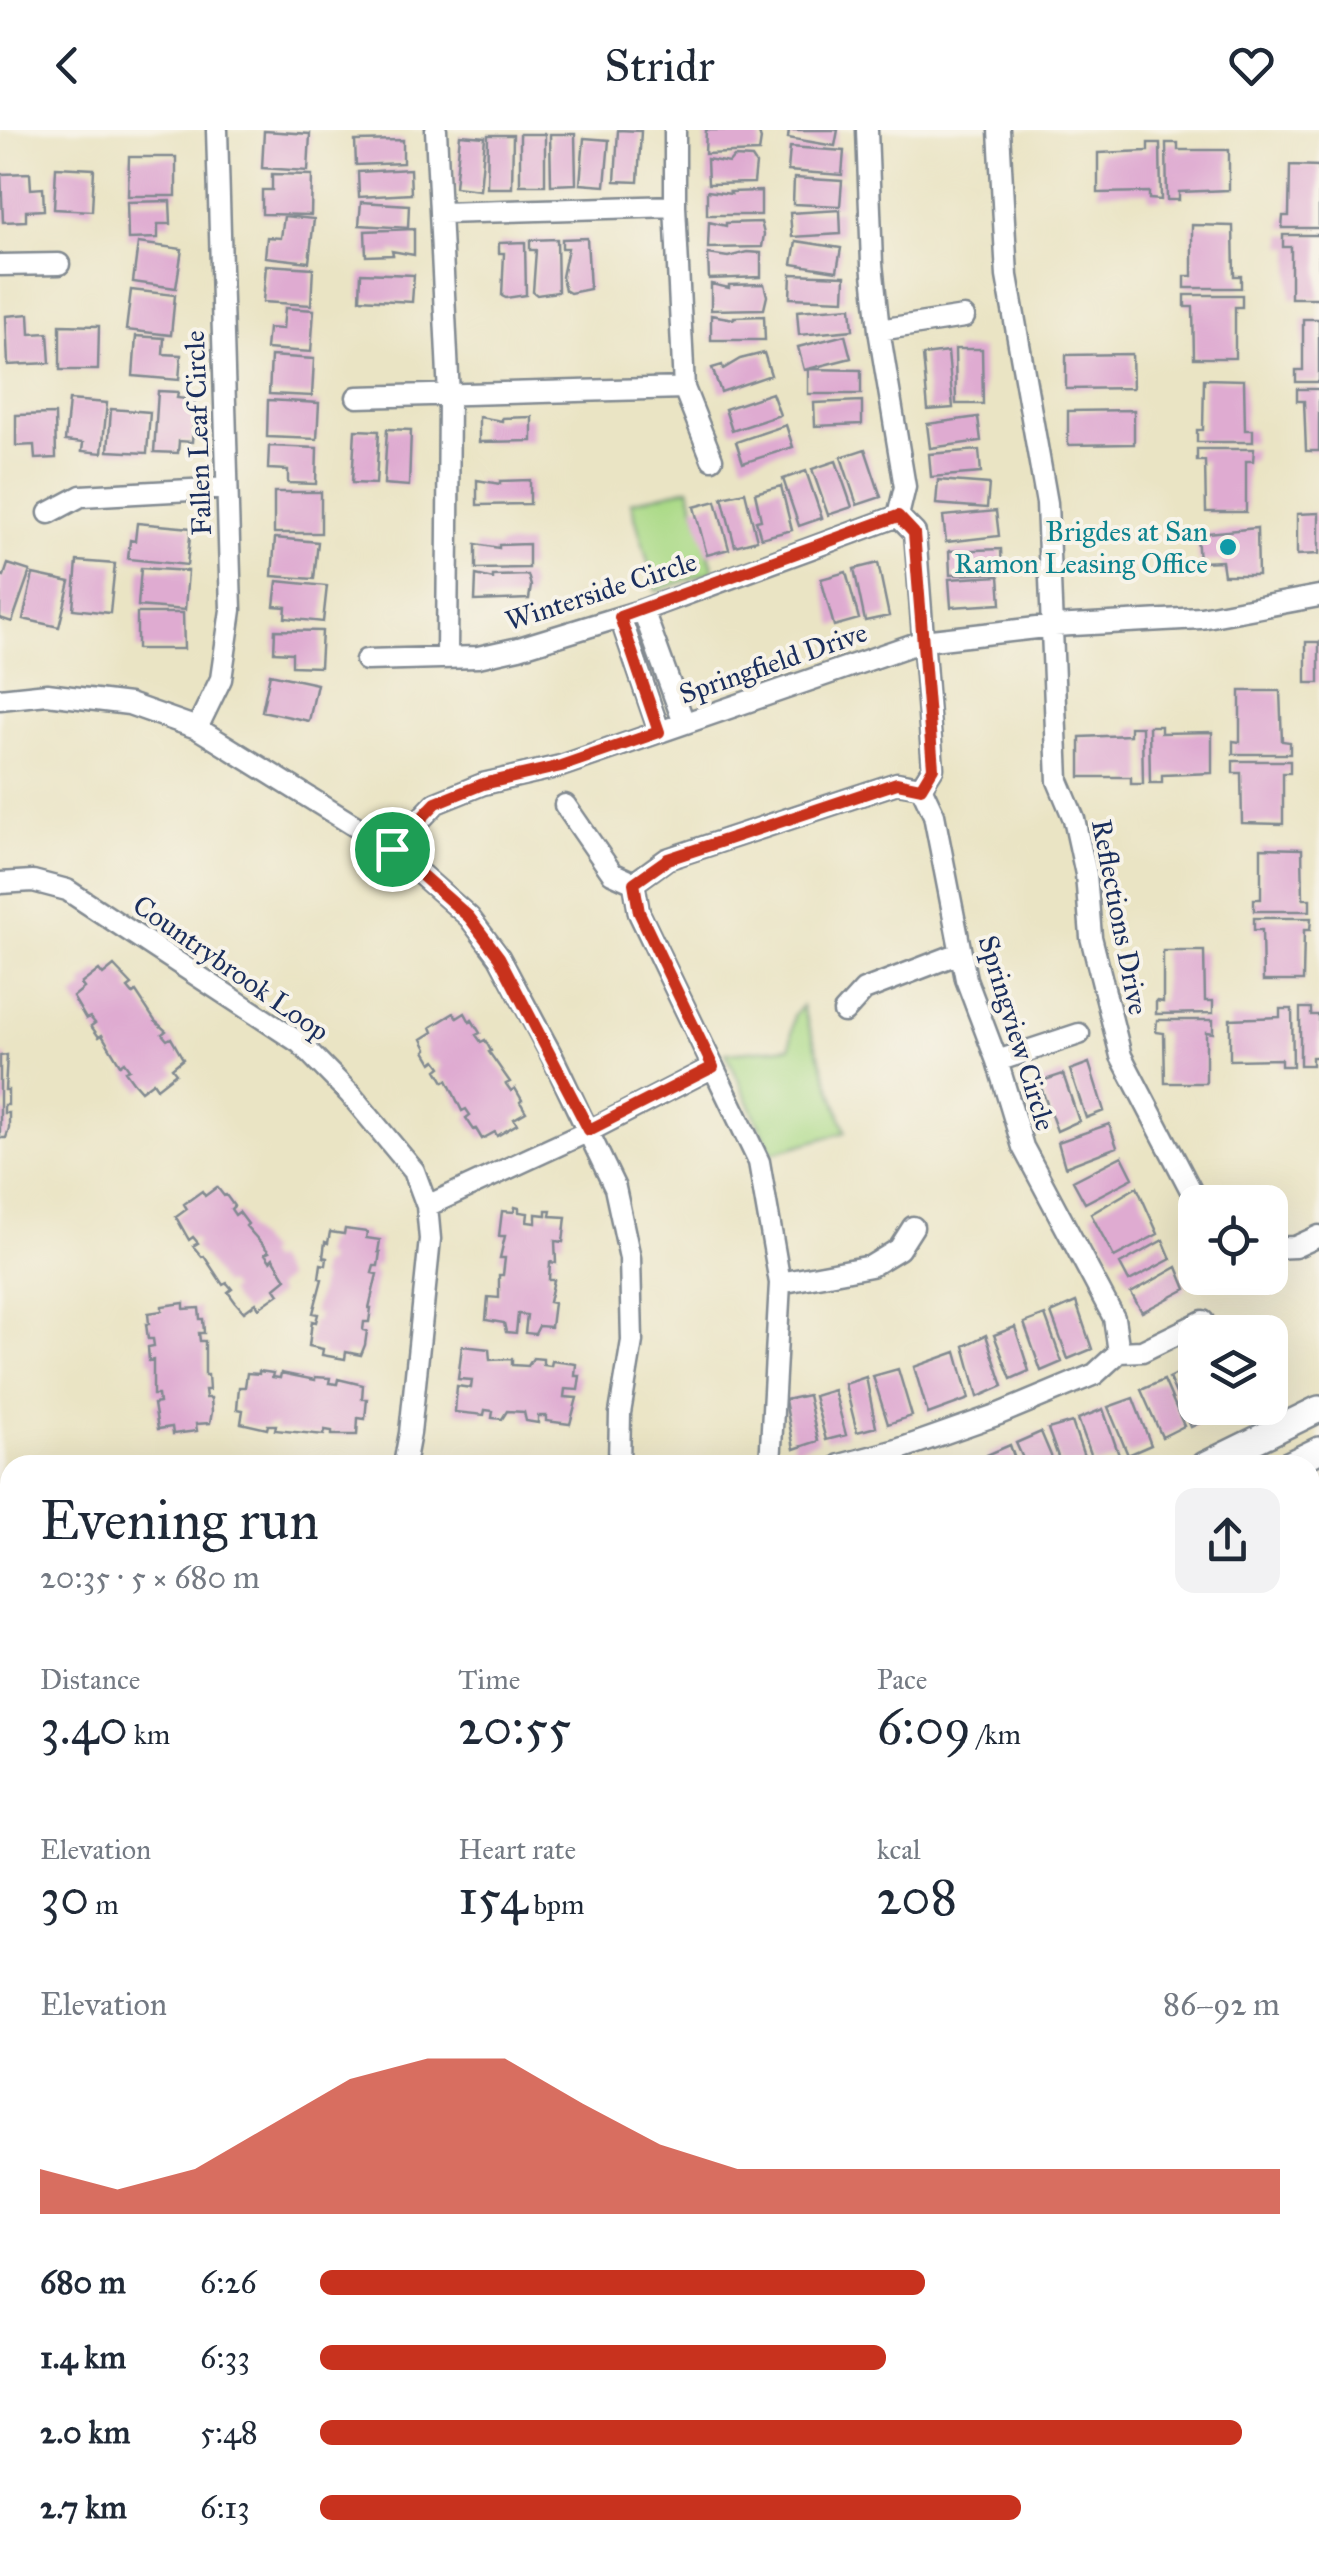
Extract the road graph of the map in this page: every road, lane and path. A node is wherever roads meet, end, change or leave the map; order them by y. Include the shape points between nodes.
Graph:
1 (217, 130) edge
2 (436, 130) edge
3 (674, 130) edge
4 (867, 130) edge
5 (1000, 130) edge
6 (675, 206) junction
7 (442, 213) junction
8 (59, 264) dead end
9 (0, 265) edge
10 (964, 317) dead end
11 (879, 330) junction
12 (684, 388) junction
13 (449, 396) junction
14 (356, 397) dead end
15 (712, 459) dead end
16 (227, 488) junction
17 (49, 512) dead end
18 (898, 516) junction
19 (1319, 596) edge
20 (643, 610) junction
21 (620, 617) junction
22 (1054, 626) junction
23 (923, 641) junction
24 (447, 657) junction
25 (366, 660) dead end
26 (0, 698) edge
27 (684, 722) junction
28 (197, 728) junction
29 (659, 732) junction
30 (921, 788) junction
31 (564, 805) dead end
32 (392, 849) junction
33 (0, 883) edge
34 (634, 883) junction
35 (960, 952) junction
36 (844, 1012) dead end
37 (1079, 1034) dead end
38 (997, 1061) junction
39 (713, 1067) junction
40 (589, 1130) junction
41 (1187, 1185) edge
42 (427, 1206) junction
43 (913, 1227) dead end
44 (1319, 1236) edge
45 (1288, 1247) edge
46 (780, 1282) junction
47 (1178, 1333) edge
48 (1119, 1352) junction
49 (1319, 1409) edge
50 (406, 1455) edge
51 (619, 1455) edge
52 (771, 1455) edge
53 (878, 1455) edge
54 (1225, 1455) edge

1 - 16 street, Fallen Leaf Circle
2 - 7 street
3 - 6 street
4 - 11 street
5 - 22 street, Reflections Drive via 1007,276 1047,504
6 - 7 street
6 - 12 street
7 - 13 street
8 - 9 street
10 - 11 street
11 - 18 street via 905,487
12 - 13 street
12 - 15 street
13 - 14 street
13 - 24 street
16 - 17 street via 80,496
16 - 28 street, Fallen Leaf Circle via 231,610 220,679
18 - 20 street, Winterside Circle
18 - 23 street via 914,533
19 - 22 street, Springfield Drive via 1201,618
20 - 21 street, Winterside Circle
20 - 27 street
21 - 24 street, Winterside Circle via 518,648
21 - 29 street
22 - 23 street, Springfield Drive
22 - 41 street, Reflections Drive via 1058,781 1086,874 1095,953 1121,1056
23 - 27 street, Springfield Drive
23 - 30 street via 933,768
24 - 25 street, Winterside Circle
26 - 28 street via 47,694 128,704
27 - 29 street, Springfield Drive
28 - 32 street
29 - 32 street, Springfield Drive via 436,803
30 - 34 street via 897,783 668,859
30 - 35 street, Springview Circle via 934,814
31 - 34 street via 612,872
32 - 40 street via 469,917 499,957
33 - 42 street, Countrybrook Loop via 67,890 300,1043 414,1171
34 - 39 street via 639,912
35 - 36 street via 864,990
35 - 38 street, Springview Circle
37 - 38 street
38 - 48 street, Springview Circle via 1023,1147 1114,1318
39 - 40 street
39 - 46 street via 759,1162
40 - 42 street
40 - 51 street via 615,1188 630,1258 632,1341
42 - 50 street, Countrybrook Loop via 430,1239
43 - 46 street via 899,1248 871,1266
44 - 45 street
46 - 52 street
47 - 48 street via 1142,1351
48 - 53 street via 1096,1374
49 - 54 main road

